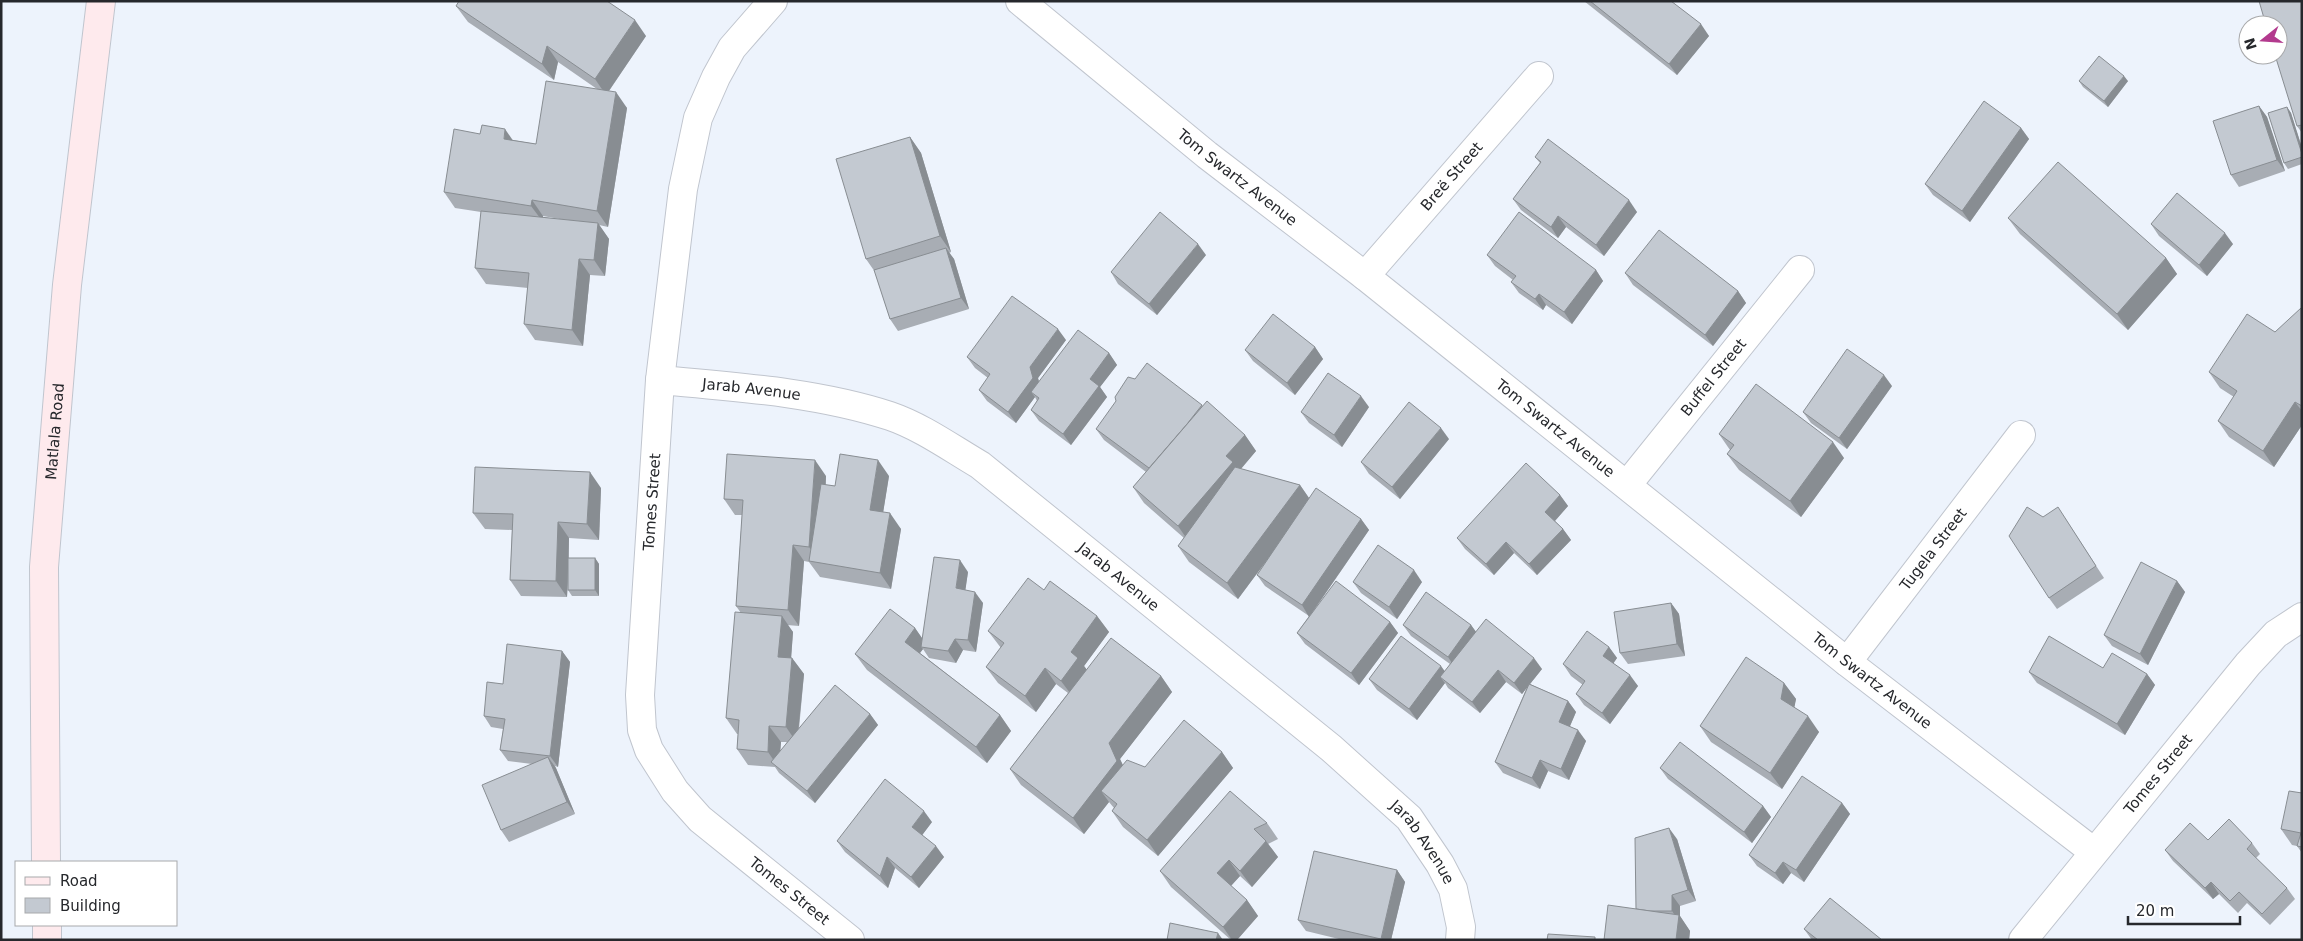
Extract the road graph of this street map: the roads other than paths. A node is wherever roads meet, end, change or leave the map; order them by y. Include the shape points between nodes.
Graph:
1 (101, 1) edge
2 (773, 1) edge
3 (1020, 1) edge
4 (1540, 76) dead end
5 (1800, 270) dead end
6 (1365, 276) junction
7 (660, 380) junction
8 (2020, 435) dead end
9 (1627, 485) junction
10 (2302, 617) edge
11 (1847, 662) junction
12 (2094, 852) junction
13 (46, 861) edge
14 (47, 926) edge
15 (47, 940) edge
16 (850, 940) edge
17 (1460, 940) edge
18 (2022, 940) edge

1 - 13 main road, Matlala Road via 67,285 44,567
2 - 7 street, Tomes Street via 732,48 698,118 683,189
3 - 6 street, Tom Swartz Avenue via 1207,156
4 - 6 street, Breë Street
5 - 9 street, Buffel Street
6 - 9 street, Tom Swartz Avenue
7 - 16 street, Tomes Street via 640,695 642,730 649,750 670,784 700,818
7 - 17 street, Jarab Avenue via 760,389 890,416 923,431 980,465 1331,748 1409,818 1453,889 1461,927
8 - 11 street, Tugela Street
9 - 11 street, Tom Swartz Avenue
10 - 12 street, Tomes Street via 2276,634 2248,664
11 - 12 street, Tom Swartz Avenue
12 - 18 street, Tomes Street
14 - 15 main road

